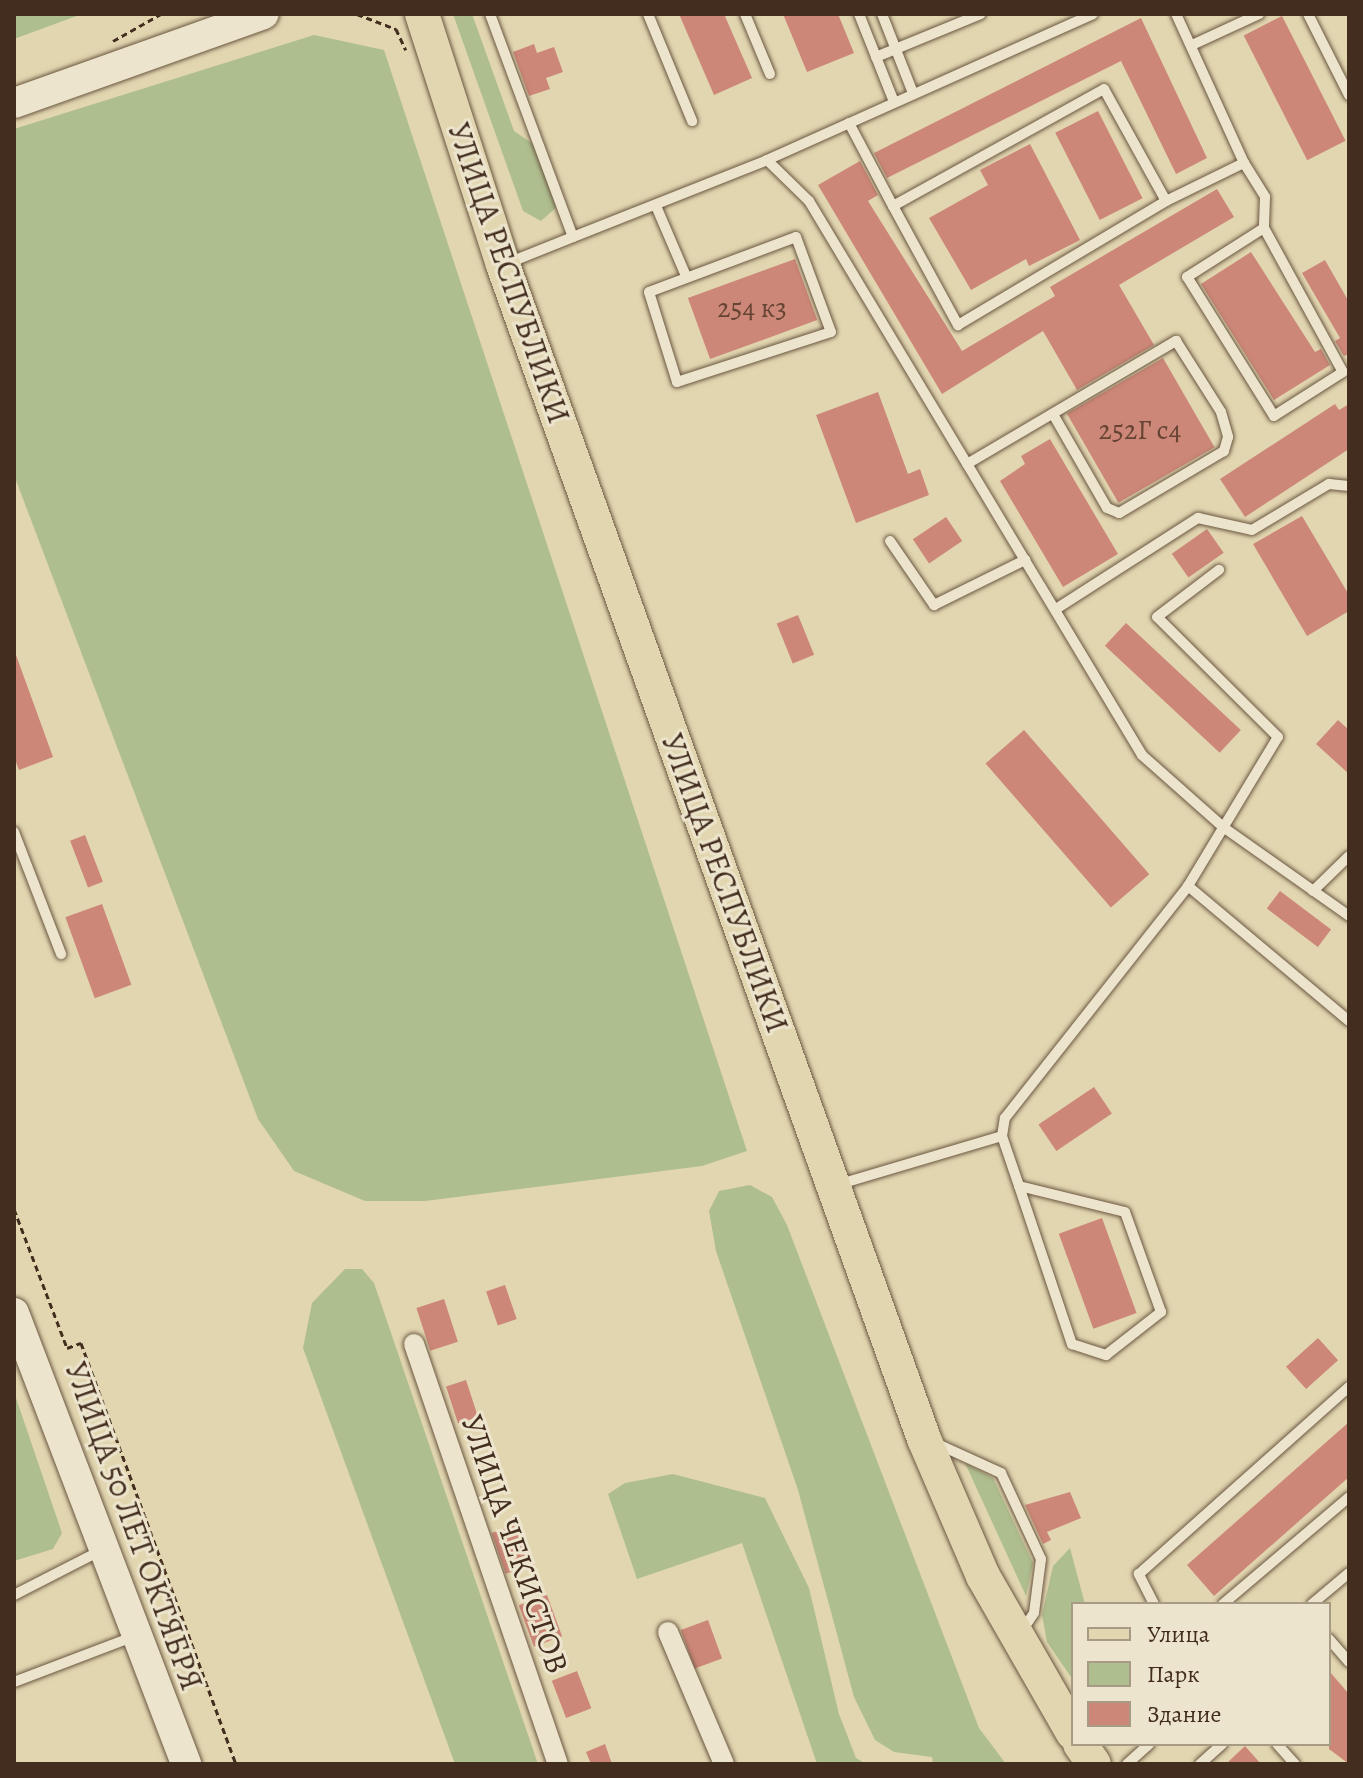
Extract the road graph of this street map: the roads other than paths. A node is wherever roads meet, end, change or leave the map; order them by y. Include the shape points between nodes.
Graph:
1 (264, 14) edge
2 (422, 14) edge
3 (490, 14) edge
4 (648, 14) edge
5 (745, 14) edge
6 (859, 14) edge
7 (882, 14) edge
8 (981, 14) edge
9 (1093, 14) edge
10 (1176, 14) edge
11 (1259, 14) edge
12 (1308, 14) edge
13 (1192, 45) junction
14 (895, 49) junction
15 (876, 57) junction
16 (770, 74) dead end
17 (913, 93) junction
18 (1349, 95) edge
19 (894, 102) junction
20 (14, 103) edge
21 (692, 121) dead end
22 (849, 123) junction
23 (767, 160) junction
24 (1244, 163) junction
25 (1166, 201) junction
26 (656, 206) junction
27 (893, 206) junction
28 (1264, 228) junction
29 (573, 237) junction
30 (503, 265) junction
31 (686, 276) junction
32 (1053, 414) junction
33 (967, 464) junction
34 (1349, 486) edge
35 (890, 541) dead end
36 (1025, 560) junction
37 (1219, 570) dead end
38 (1056, 609) junction
39 (1223, 827) junction
40 (14, 832) edge
41 (1349, 856) edge
42 (1188, 886) junction
43 (1313, 891) junction
44 (1349, 916) edge
45 (61, 954) dead end
46 (1349, 1021) edge
47 (1002, 1136) junction
48 (834, 1186) junction
49 (1019, 1186) junction
50 (14, 1313) edge
51 (414, 1344) dead end
52 (1349, 1387) edge
53 (924, 1439) junction
54 (1349, 1497) edge
55 (104, 1549) junction
56 (1349, 1573) edge
57 (14, 1595) edge
58 (1153, 1602) edge
59 (1225, 1602) edge
60 (1314, 1602) edge
61 (668, 1632) dead end
62 (137, 1635) junction
63 (1015, 1641) junction
64 (1331, 1641) edge
65 (1349, 1662) edge
66 (14, 1682) edge
67 (1071, 1730) edge
68 (1081, 1746) edge
69 (1147, 1746) edge
70 (1220, 1746) edge
71 (1279, 1746) edge
72 (186, 1764) edge
73 (558, 1764) edge
74 (724, 1764) edge
75 (1094, 1764) edge
76 (1127, 1764) edge
77 (1200, 1764) edge
78 (1295, 1764) edge

1 - 20 main road
2 - 30 main road, УЛИЦА РЕСПУБЛИКИ
3 - 29 lane
4 - 21 lane
5 - 16 lane
6 - 15 lane
7 - 14 lane
8 - 14 lane
9 - 17 lane
10 - 13 lane
11 - 13 lane
12 - 18 lane
13 - 24 lane
14 - 15 lane
14 - 17 lane
15 - 19 lane
17 - 19 lane
19 - 22 lane
22 - 23 lane
22 - 27 lane
23 - 26 lane
23 - 33 lane via 809,201
24 - 25 lane
24 - 28 lane via 1265,197
25 - 27 lane via 1104,89
25 - 27 lane via 958,325
26 - 29 lane
26 - 31 lane
28 - 28 lane via 1343,372 1274,416 1187,277
29 - 30 lane
30 - 48 main road, УЛИЦА РЕСПУБЛИКИ
31 - 31 lane via 649,292 677,382 831,332 796,237
32 - 32 lane via 1107,508 1119,513 1224,451 1228,437 1221,412 1176,341
32 - 33 lane
33 - 36 lane
34 - 38 lane via 1329,484 1252,530 1198,518
35 - 36 lane via 934,605
36 - 38 lane
37 - 39 lane via 1157,617 1278,737
38 - 39 lane via 1142,755
39 - 42 lane
39 - 43 lane
40 - 45 lane
41 - 43 lane
42 - 46 lane
42 - 47 lane via 1005,1118
43 - 44 lane
47 - 48 lane
47 - 49 lane
48 - 53 main road, УЛИЦА РЕСПУБЛИКИ
49 - 49 lane via 1072,1344 1106,1355 1161,1312 1125,1212
50 - 55 main road, УЛИЦА 50 ЛЕТ ОКТЯБРЯ
51 - 73 street, УЛИЦА ЧЕКИСТОВ
52 - 58 lane via 1139,1574
53 - 63 main road, УЛИЦА РЕСПУБЛИКИ
53 - 63 lane via 1001,1473 1041,1559 1034,1613
54 - 59 lane
55 - 57 lane
55 - 62 main road, УЛИЦА 50 ЛЕТ ОКТЯБРЯ
56 - 60 lane
61 - 74 street
62 - 66 lane
62 - 72 main road, УЛИЦА 50 ЛЕТ ОКТЯБРЯ
63 - 67 main road, УЛИЦА РЕСПУБЛИКИ
64 - 65 lane
68 - 75 main road
69 - 76 lane
70 - 77 lane
71 - 78 lane

